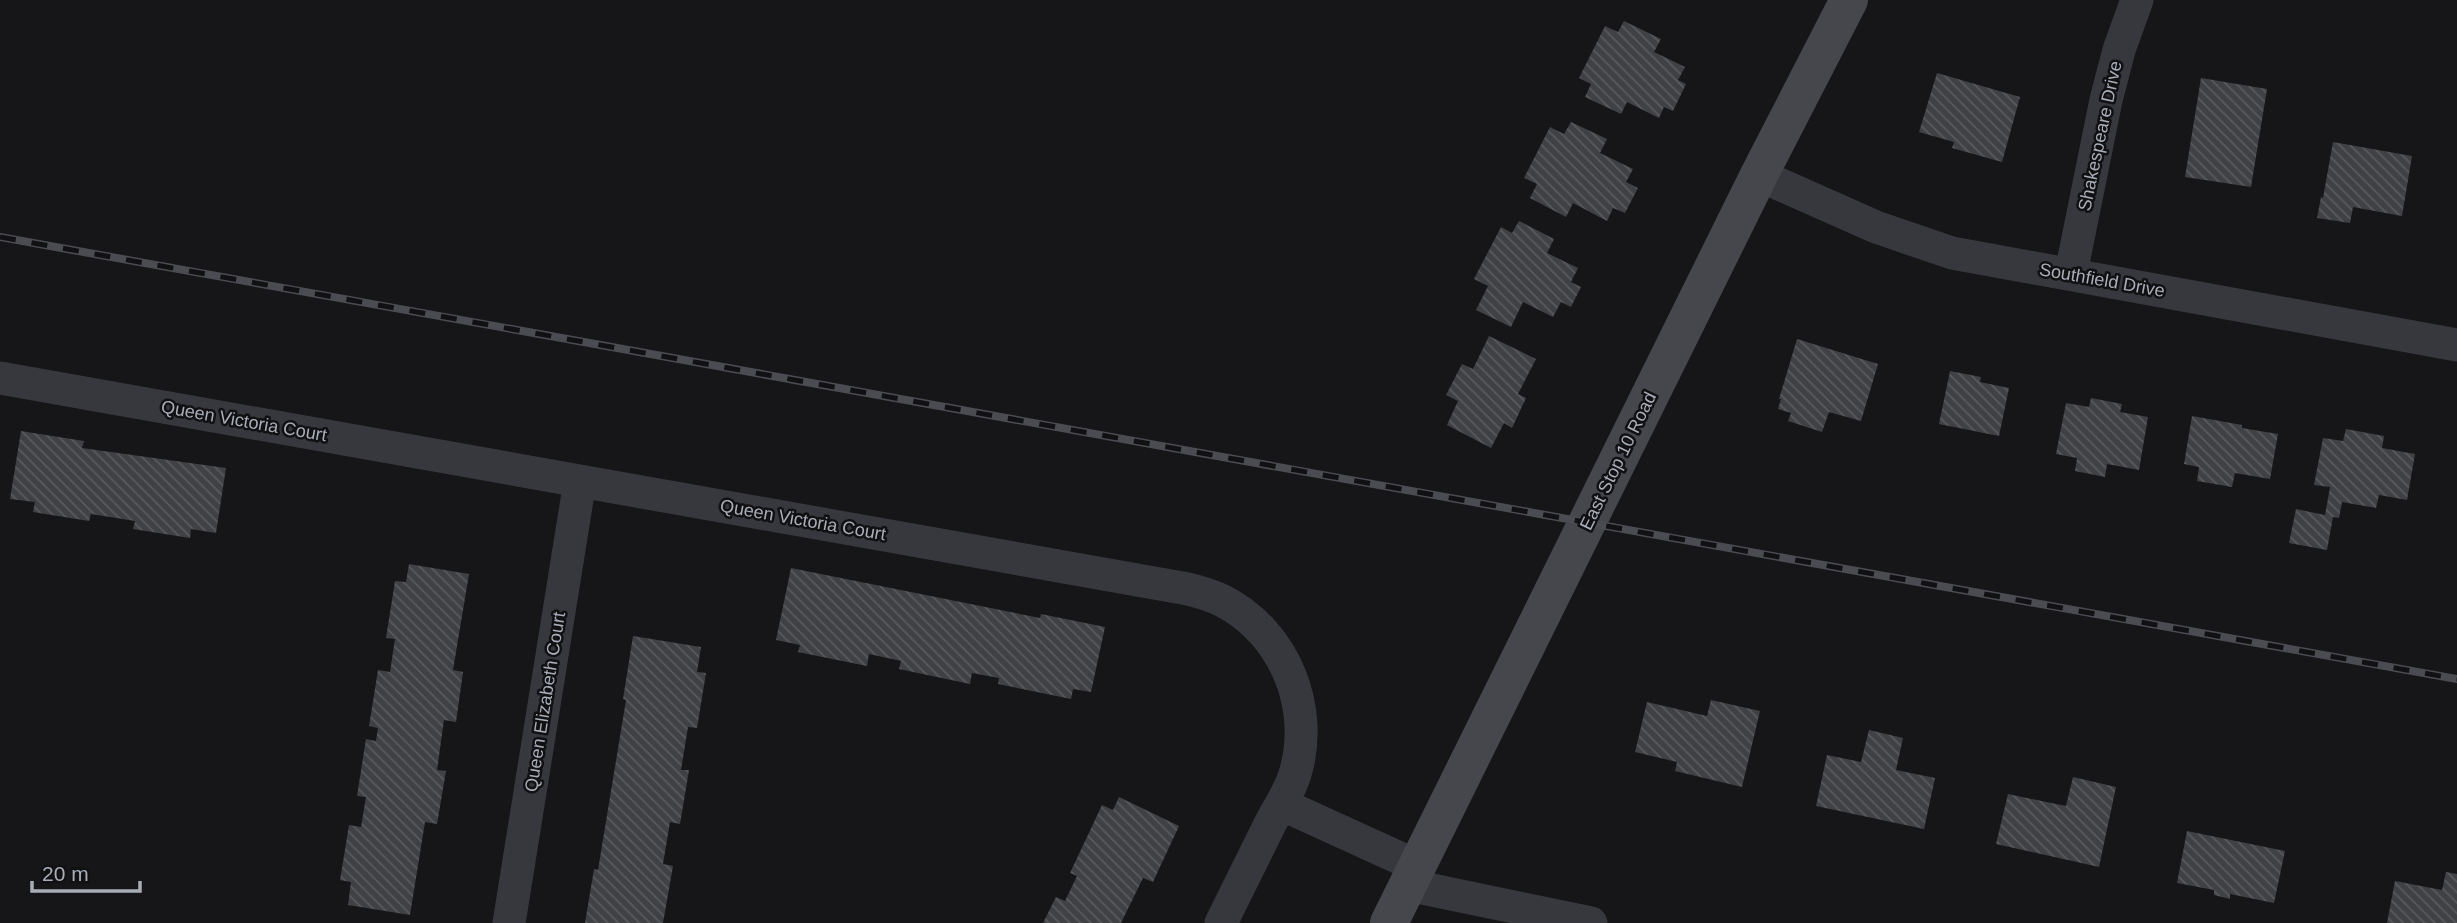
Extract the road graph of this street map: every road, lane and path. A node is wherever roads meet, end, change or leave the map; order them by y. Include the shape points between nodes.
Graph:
1 (1849, 0) edge
2 (2137, 0) edge
3 (1759, 175) junction
4 (2071, 274) junction
5 (2457, 345) edge
6 (0, 378) edge
7 (580, 481) junction
8 (1281, 804) junction
9 (1412, 876) junction
10 (509, 923) edge
11 (1221, 923) edge
12 (1389, 923) edge
13 (1591, 923) edge

1 - 3 street, East Stop 10 Road
2 - 4 street, Shakespeare Drive via 2106,100
3 - 4 street, Southfield Drive via 1907,239 1983,259
3 - 9 street, East Stop 10 Road
4 - 5 street, Southfield Drive
6 - 7 street, Queen Victoria Court
7 - 8 street, Queen Victoria Court via 1188,589 1224,602 1257,625 1276,648 1300,703 1301,747 1295,777
7 - 10 street, Queen Elizabeth Court
8 - 9 street
8 - 11 street, Queen Victoria Court
9 - 12 street, East Stop 10 Road
9 - 13 street

